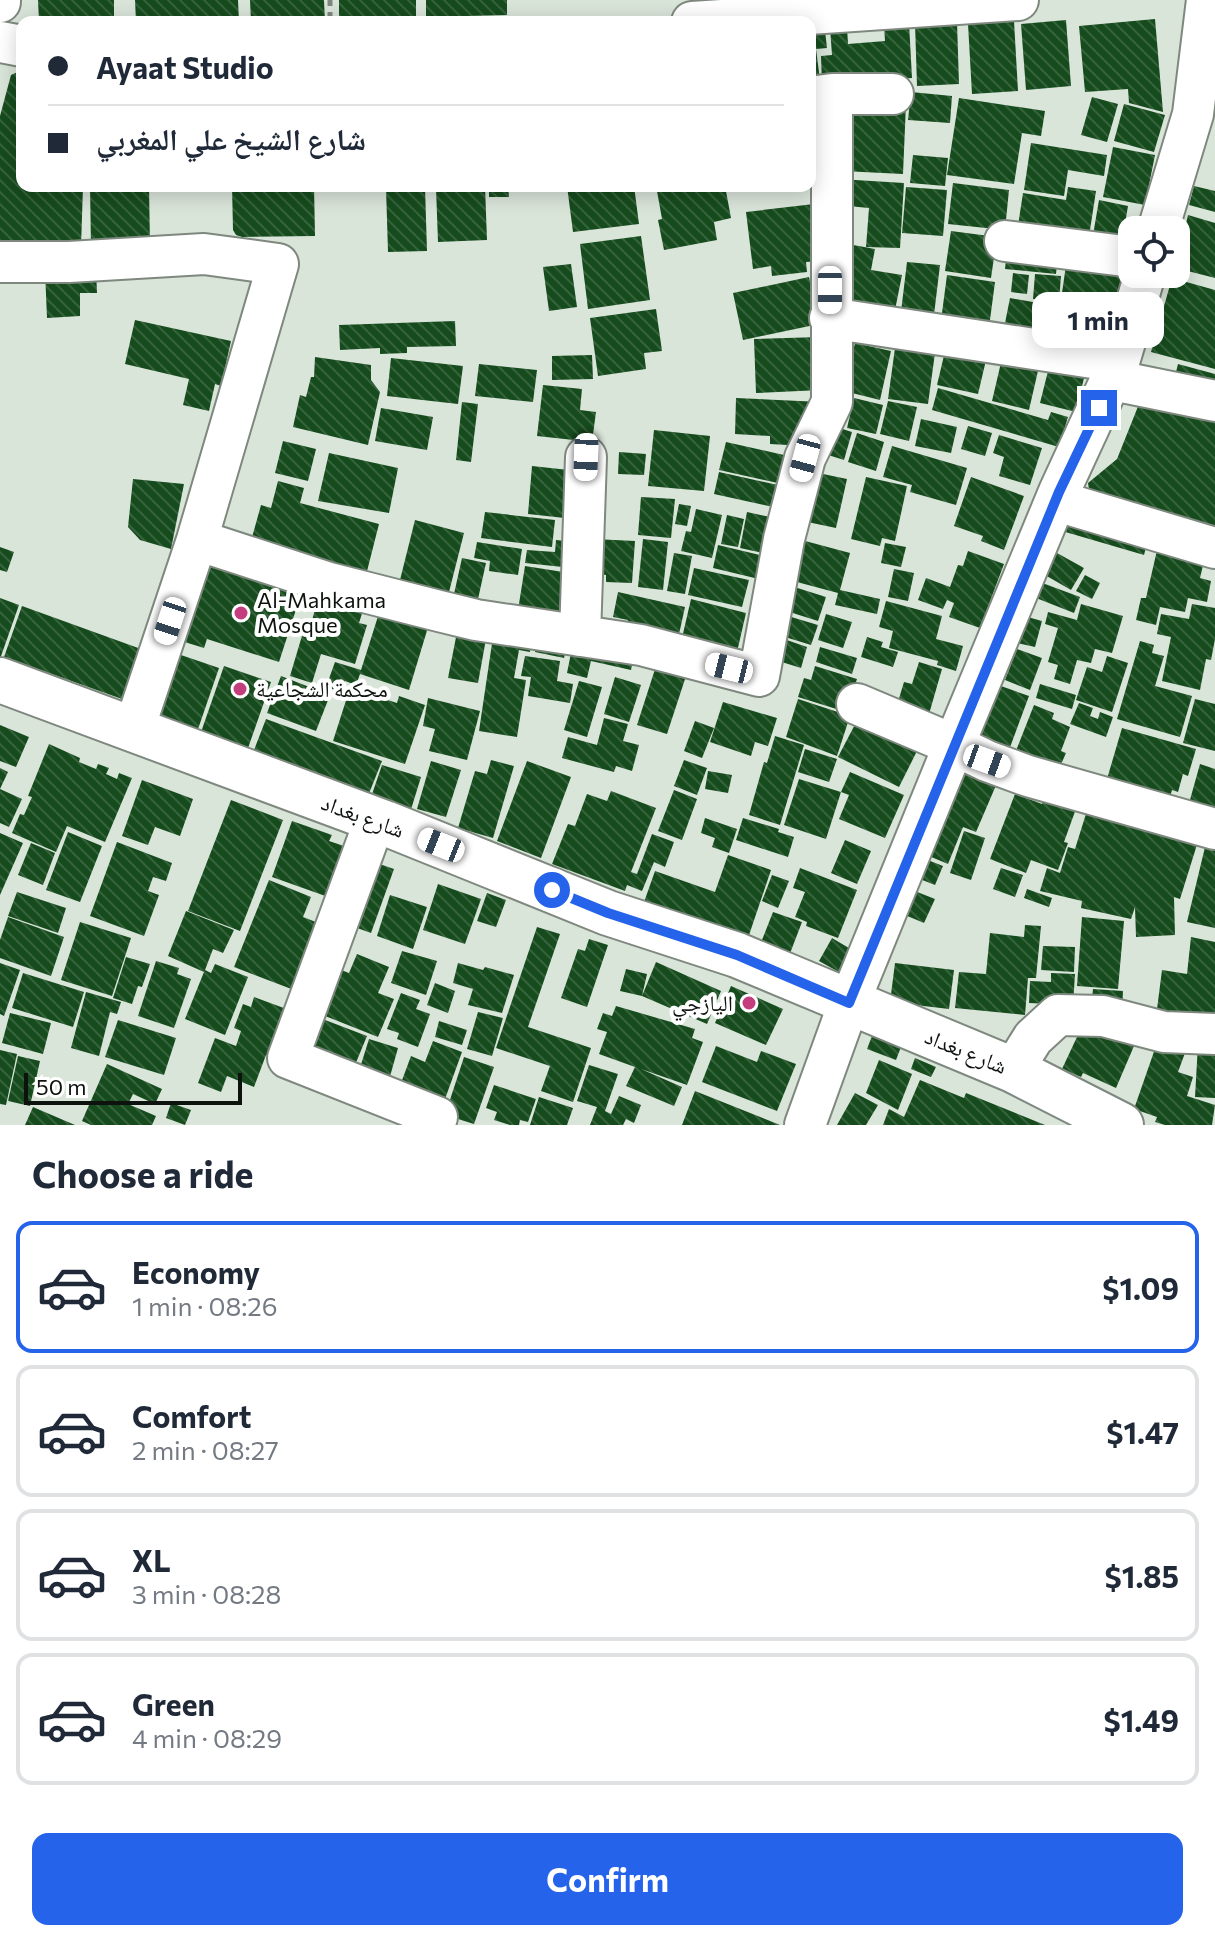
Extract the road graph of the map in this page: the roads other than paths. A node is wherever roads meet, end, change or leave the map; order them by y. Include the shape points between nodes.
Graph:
1 (1018, 0) edge
2 (1207, 0) edge
3 (781, 16) edge
4 (893, 94) dead end
5 (821, 96) edge
6 (1204, 116) edge
7 (1164, 216) edge
8 (1005, 241) dead end
9 (1118, 255) edge
10 (0, 262) edge
11 (1141, 288) edge
12 (830, 318) junction
13 (1115, 371) junction
14 (1215, 401) edge
15 (586, 457) dead end
16 (1057, 501) junction
17 (197, 540) junction
18 (1215, 548) edge
19 (580, 636) junction
20 (0, 680) edge
21 (857, 704) dead end
22 (134, 729) junction
23 (954, 745) junction
24 (375, 820) junction
25 (1215, 829) edge
26 (849, 1003) junction
27 (1215, 1034) edge
28 (1013, 1070) junction
29 (1075, 1115) edge
30 (434, 1125) edge
31 (805, 1125) edge
32 (1121, 1125) edge

1 - 3 street
2 - 6 street
4 - 5 street
5 - 12 street
6 - 7 street
8 - 9 street
10 - 17 street via 204,254 278,264
11 - 13 street
12 - 13 street
12 - 19 street via 832,402 805,458 759,676 641,645
13 - 14 street
13 - 16 street
15 - 19 street
16 - 18 street
16 - 23 street
17 - 19 street via 329,583 439,611
17 - 22 street
20 - 22 main road, شارع بغداد
21 - 23 street
22 - 24 main road, شارع بغداد
23 - 25 street via 1028,776
23 - 26 street
24 - 26 main road, شارع بغداد via 608,913 737,955
24 - 30 street via 288,1058 437,1117
26 - 28 main road, شارع بغداد
26 - 31 street
27 - 28 street via 1164,1032 1103,1016 1058,1015 1033,1038
28 - 29 main road, شارع بغداد
29 - 32 main road, شارع بغداد

